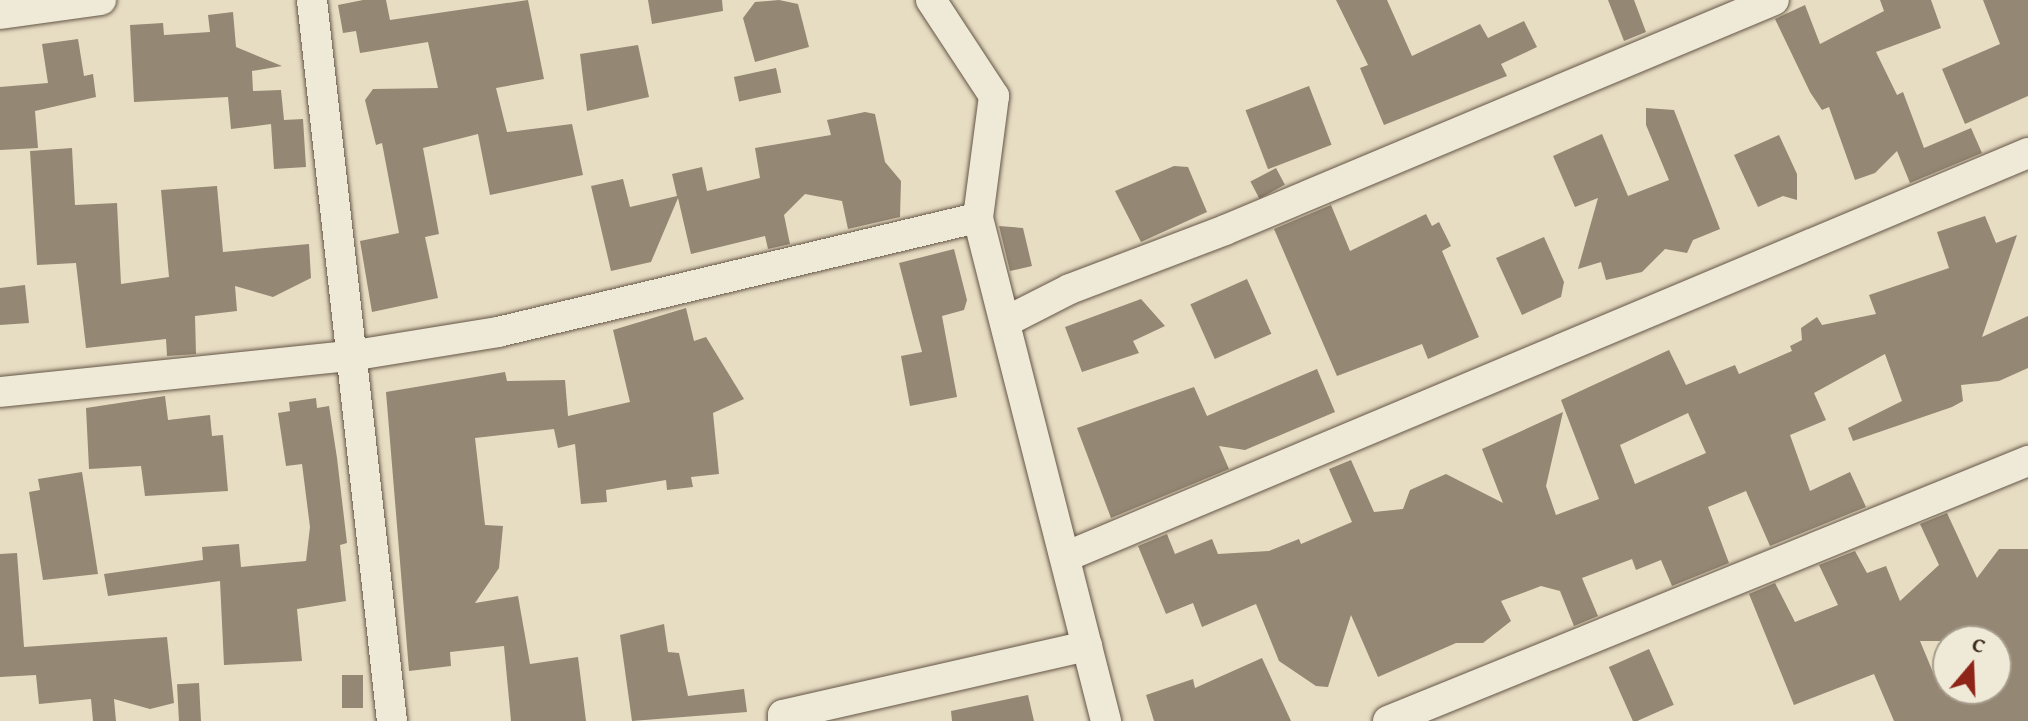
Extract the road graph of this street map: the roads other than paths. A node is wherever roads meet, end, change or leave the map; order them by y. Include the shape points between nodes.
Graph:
1 (101, 0) edge
2 (312, 0) edge
3 (931, 0) edge
4 (1774, 0) edge
5 (0, 14) edge
6 (2028, 153) edge
7 (978, 218) junction
8 (1005, 322) junction
9 (350, 356) junction
10 (0, 392) edge
11 (2028, 461) edge
12 (1065, 557) junction
13 (1087, 646) junction
14 (392, 721) edge
15 (783, 721) edge
16 (1106, 721) edge
17 (1388, 721) edge

1 - 5 street
2 - 9 street
3 - 7 street via 994,96
4 - 8 street via 1225,230 1070,289
6 - 12 street
7 - 8 street
7 - 9 street via 498,332
8 - 12 street
9 - 10 street
9 - 14 street
11 - 17 street
12 - 13 street
13 - 15 street via 783,715
13 - 16 street

